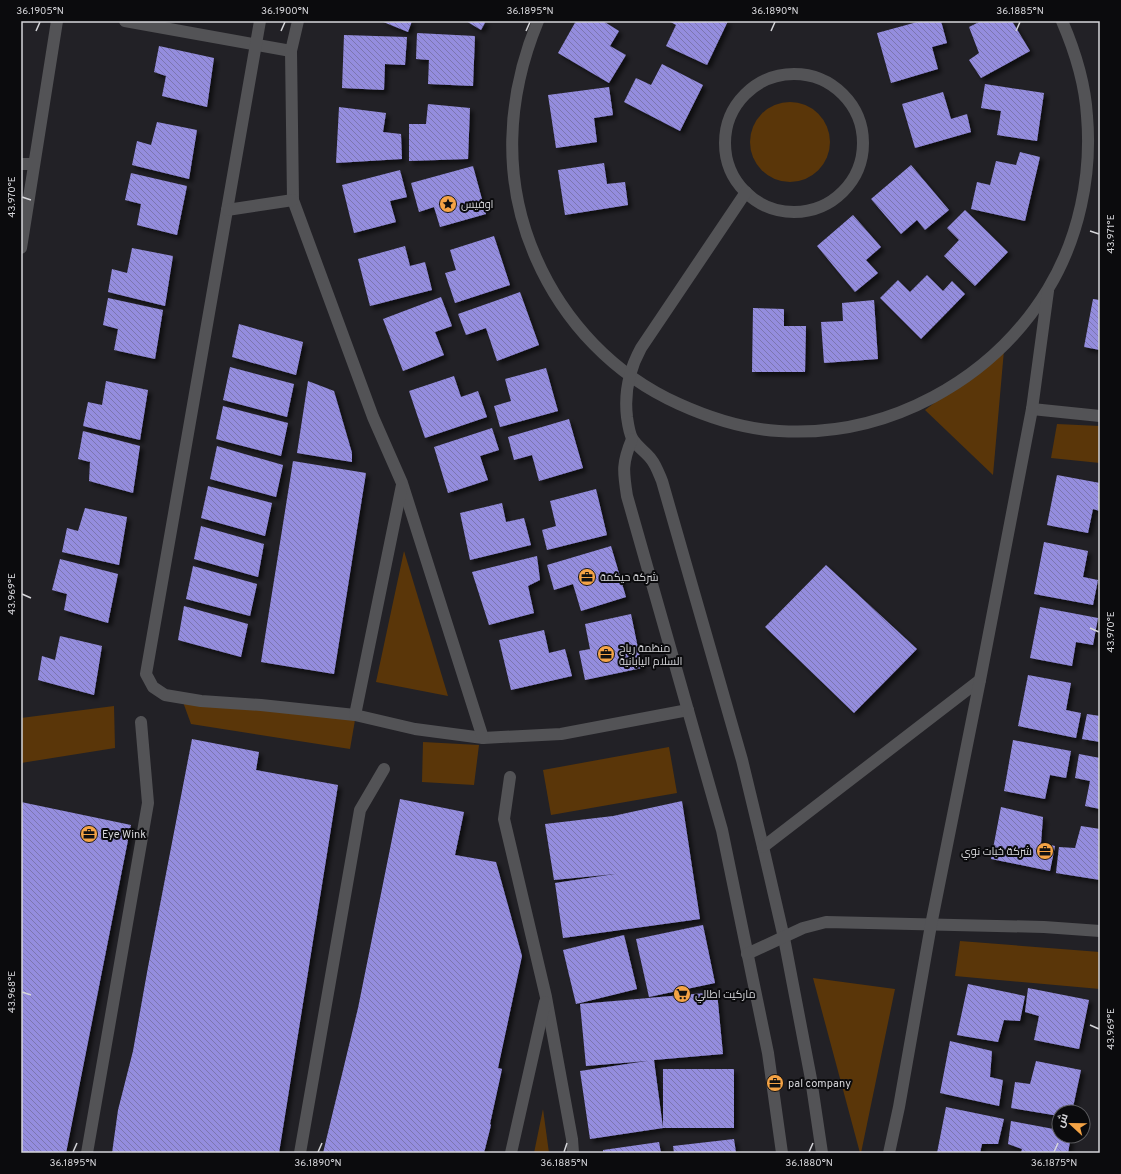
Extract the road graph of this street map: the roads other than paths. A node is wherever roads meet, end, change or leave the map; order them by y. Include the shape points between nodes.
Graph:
1 (57, 21) edge
2 (125, 21) edge
3 (260, 21) edge
4 (298, 21) edge
5 (538, 21) edge
6 (1062, 21) edge
7 (256, 45) junction
8 (291, 51) junction
9 (21, 164) edge
10 (34, 164) junction
11 (746, 192) junction
12 (293, 200) junction
13 (227, 210) junction
14 (21, 248) edge
15 (1048, 289) junction
16 (629, 376) junction
17 (1032, 409) junction
18 (1100, 416) edge
19 (632, 439) junction
20 (402, 483) junction
21 (980, 680) junction
22 (688, 710) junction
23 (355, 715) junction
24 (141, 722) dead end
25 (483, 738) junction
26 (384, 769) dead end
27 (510, 777) dead end
28 (764, 847) junction
29 (931, 925) junction
30 (1100, 931) edge
31 (784, 938) junction
32 (747, 954) junction
33 (546, 997) junction
34 (87, 1153) edge
35 (300, 1153) edge
36 (512, 1153) edge
37 (573, 1153) edge
38 (782, 1153) edge
39 (822, 1153) edge
40 (888, 1153) edge

1 - 10 street
2 - 7 street
3 - 7 street
4 - 8 street
5 - 16 street via 523,64 514,107 512,151 516,194 527,237 544,277 567,314 596,347
6 - 15 street via 1082,79 1087,114 1088,151 1085,187 1077,223 1065,257
7 - 8 street
7 - 13 street
8 - 12 street
9 - 10 street
10 - 14 street
11 - 11 street via 764,205 786,212 809,211 830,202 847,188 859,168 863,146 861,123 851,103 835,87 814,76 792,74 769,78 750,90 735,108 727,129 726,151 732,174
11 - 16 street via 641,348
12 - 13 street
12 - 20 street via 373,416
13 - 23 street via 146,674 153,687 166,695 201,701
15 - 16 street via 1001,350 970,376 935,397 898,414 859,425 819,431 779,431 739,425 700,414 663,397
15 - 17 street
16 - 19 street via 626,408
17 - 18 street
17 - 21 street
19 - 22 street via 623,470 627,496
19 - 28 street via 651,459 662,481 742,760
20 - 23 street
20 - 25 street
21 - 28 street
21 - 29 street
22 - 25 street via 561,734
22 - 32 street via 722,830
23 - 25 street via 415,729
24 - 34 street via 148,802
26 - 35 street via 360,810
27 - 33 street via 504,819
28 - 31 street
29 - 30 street via 1044,927
29 - 31 street via 826,922 803,928
29 - 40 street via 899,1107
31 - 32 street
31 - 39 street via 811,1079
32 - 38 street via 768,1053
33 - 36 street
33 - 37 street

